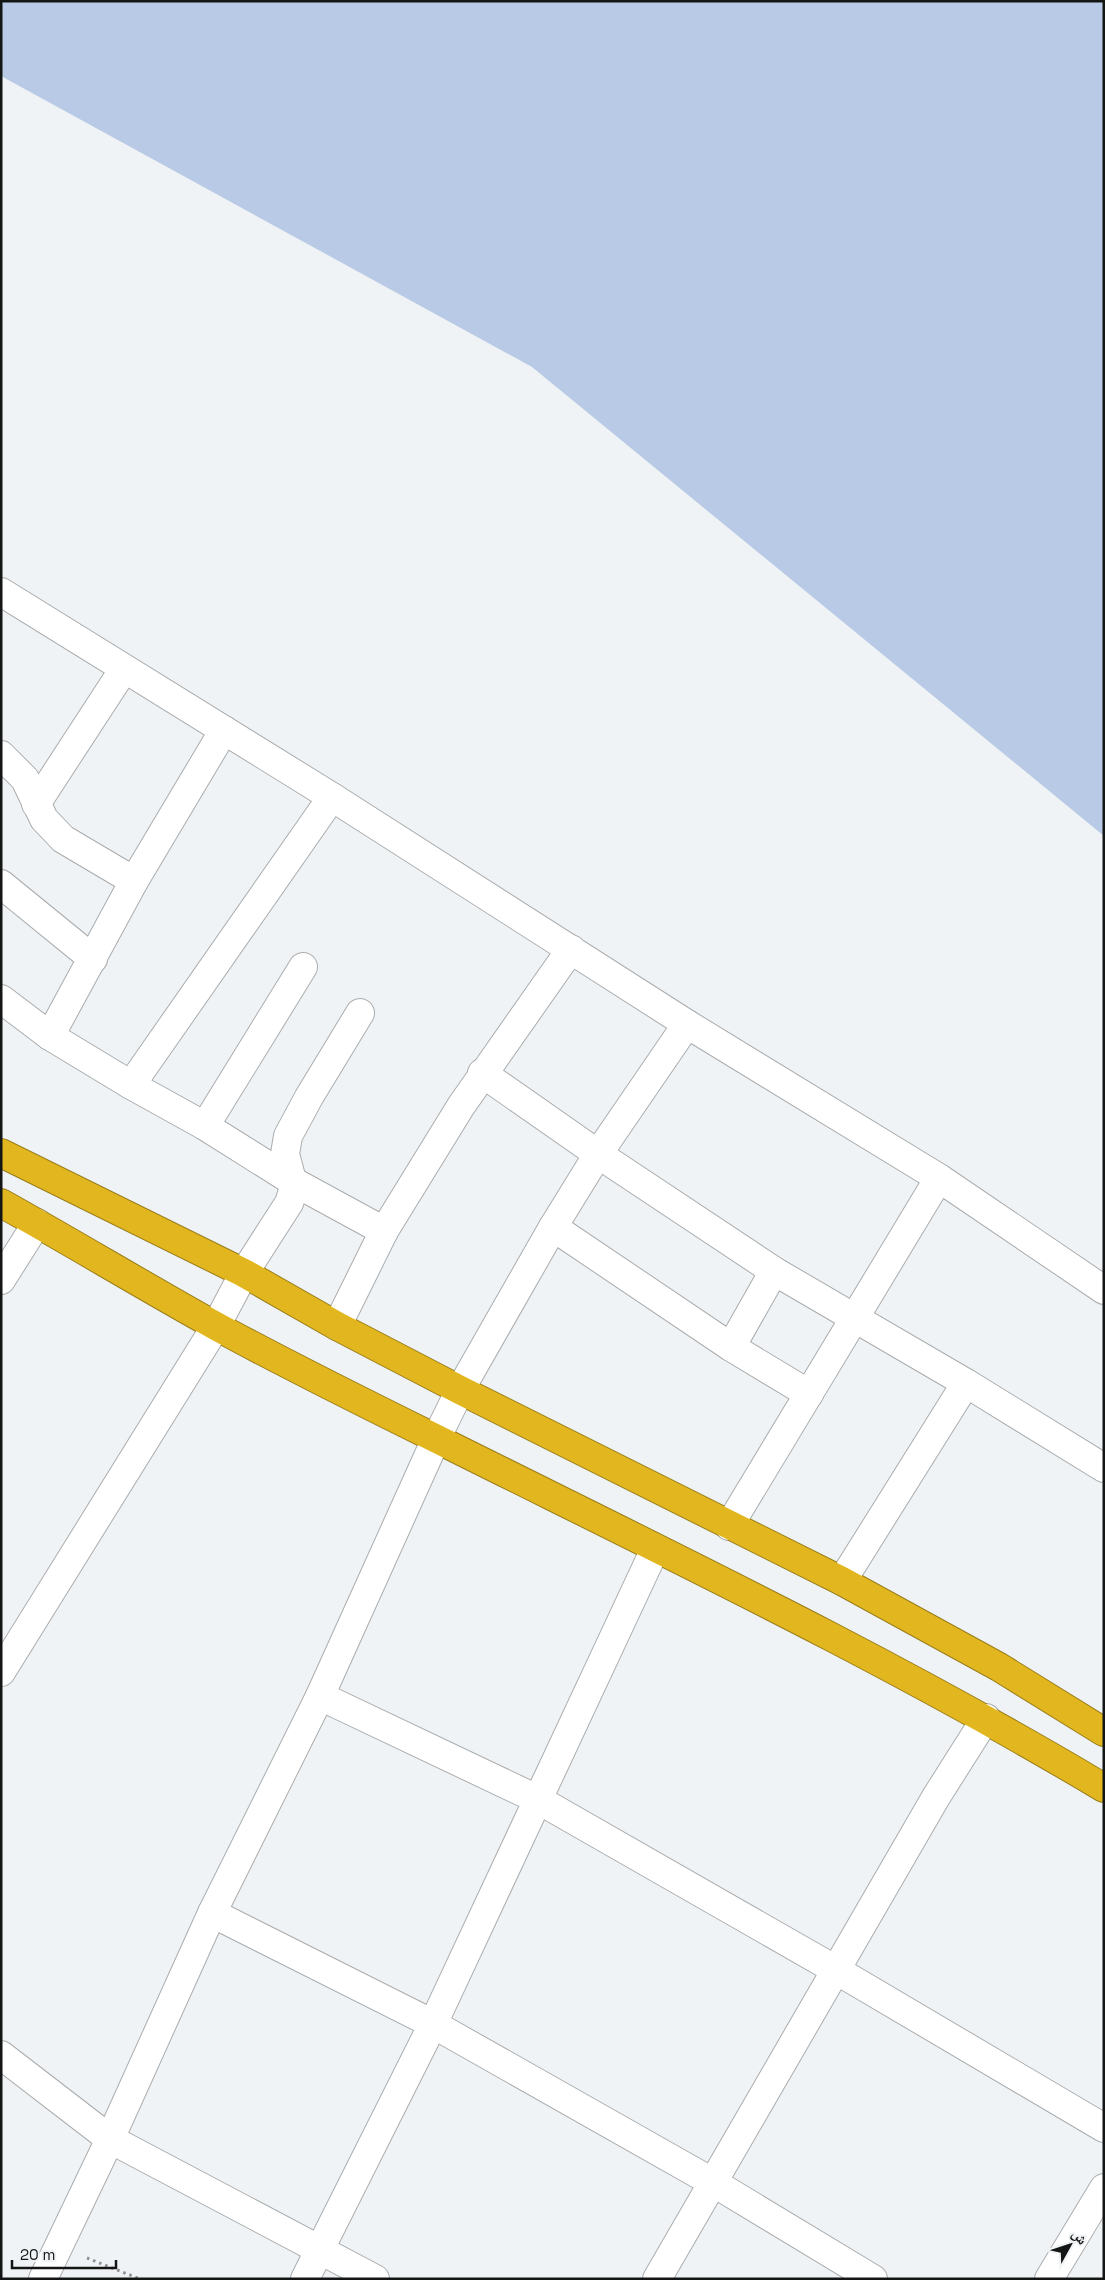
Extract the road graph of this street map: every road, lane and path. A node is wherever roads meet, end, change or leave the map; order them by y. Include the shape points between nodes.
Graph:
1 (1, 592) edge
2 (124, 669) junction
3 (224, 730) junction
4 (1, 754) edge
5 (332, 797) junction
6 (36, 804) junction
7 (134, 881) junction
8 (1, 884) edge
9 (571, 949) junction
10 (93, 959) junction
11 (303, 967) dead end
12 (1, 999) edge
13 (360, 1013) dead end
14 (687, 1024) junction
15 (50, 1036) junction
16 (482, 1073) junction
17 (131, 1086) junction
18 (205, 1126) junction
19 (1, 1153) edge
20 (598, 1154) junction
21 (939, 1178) junction
22 (294, 1182) junction
23 (1, 1204) edge
24 (37, 1223) junction
25 (553, 1228) junction
26 (384, 1231) junction
27 (774, 1270) junction
28 (244, 1273) junction
29 (1, 1280) edge
30 (1104, 1290) edge
31 (856, 1318) junction
32 (216, 1326) junction
33 (337, 1326) junction
34 (731, 1347) junction
35 (966, 1383) junction
36 (460, 1390) junction
37 (809, 1394) junction
38 (436, 1439) junction
39 (1104, 1468) edge
40 (729, 1526) junction
41 (656, 1549) junction
42 (842, 1581) junction
43 (1, 1672) edge
44 (320, 1696) junction
45 (986, 1718) junction
46 (1101, 1724) edge
47 (1104, 1788) edge
48 (536, 1799) junction
49 (212, 1914) junction
50 (836, 1970) junction
51 (433, 2024) junction
52 (1, 2055) edge
53 (1104, 2128) edge
54 (110, 2139) junction
55 (714, 2183) junction
56 (1104, 2188) edge
57 (59, 2247) junction
58 (319, 2249) junction
59 (844, 2271) edge
60 (43, 2279) edge
61 (140, 2279) edge
62 (305, 2279) edge
63 (376, 2279) edge
64 (657, 2279) edge
65 (873, 2279) edge
66 (1049, 2279) edge

1 - 2 street
2 - 3 street
2 - 6 street
3 - 5 street
3 - 7 street
4 - 6 street via 25,780
5 - 9 street
5 - 17 street
6 - 7 street via 44,819 63,839
7 - 10 street
8 - 10 street
9 - 14 street
9 - 16 street
10 - 15 street
11 - 18 street
12 - 15 street
13 - 22 street via 288,1136 285,1154
14 - 20 street
14 - 21 street
15 - 17 street
16 - 20 street
16 - 26 street
17 - 18 street
18 - 22 street
19 - 28 highway
20 - 25 street
20 - 27 street
21 - 30 street
21 - 31 street
22 - 26 street
22 - 28 street via 289,1203
23 - 24 highway
24 - 29 street
24 - 32 highway
25 - 34 street
25 - 36 street
26 - 33 street
27 - 31 street
27 - 34 street
28 - 32 street
28 - 33 highway
31 - 35 street
31 - 37 street
32 - 38 highway
32 - 43 street
33 - 36 highway
34 - 37 street
35 - 39 street
35 - 42 street
36 - 38 street
36 - 40 highway
37 - 40 street
38 - 41 highway
38 - 44 street
40 - 42 highway
41 - 45 highway via 707,1572
41 - 48 street
42 - 46 highway
44 - 48 street
44 - 49 street
45 - 47 highway
45 - 50 street via 936,1797
48 - 50 street
48 - 51 street
49 - 51 street
49 - 54 street
50 - 53 street
50 - 55 street
51 - 55 street
51 - 58 street
52 - 54 street
54 - 57 street
54 - 58 street
55 - 59 street
55 - 64 street
56 - 66 street
57 - 60 street
57 - 61 path
58 - 62 street
58 - 63 street
59 - 65 street

